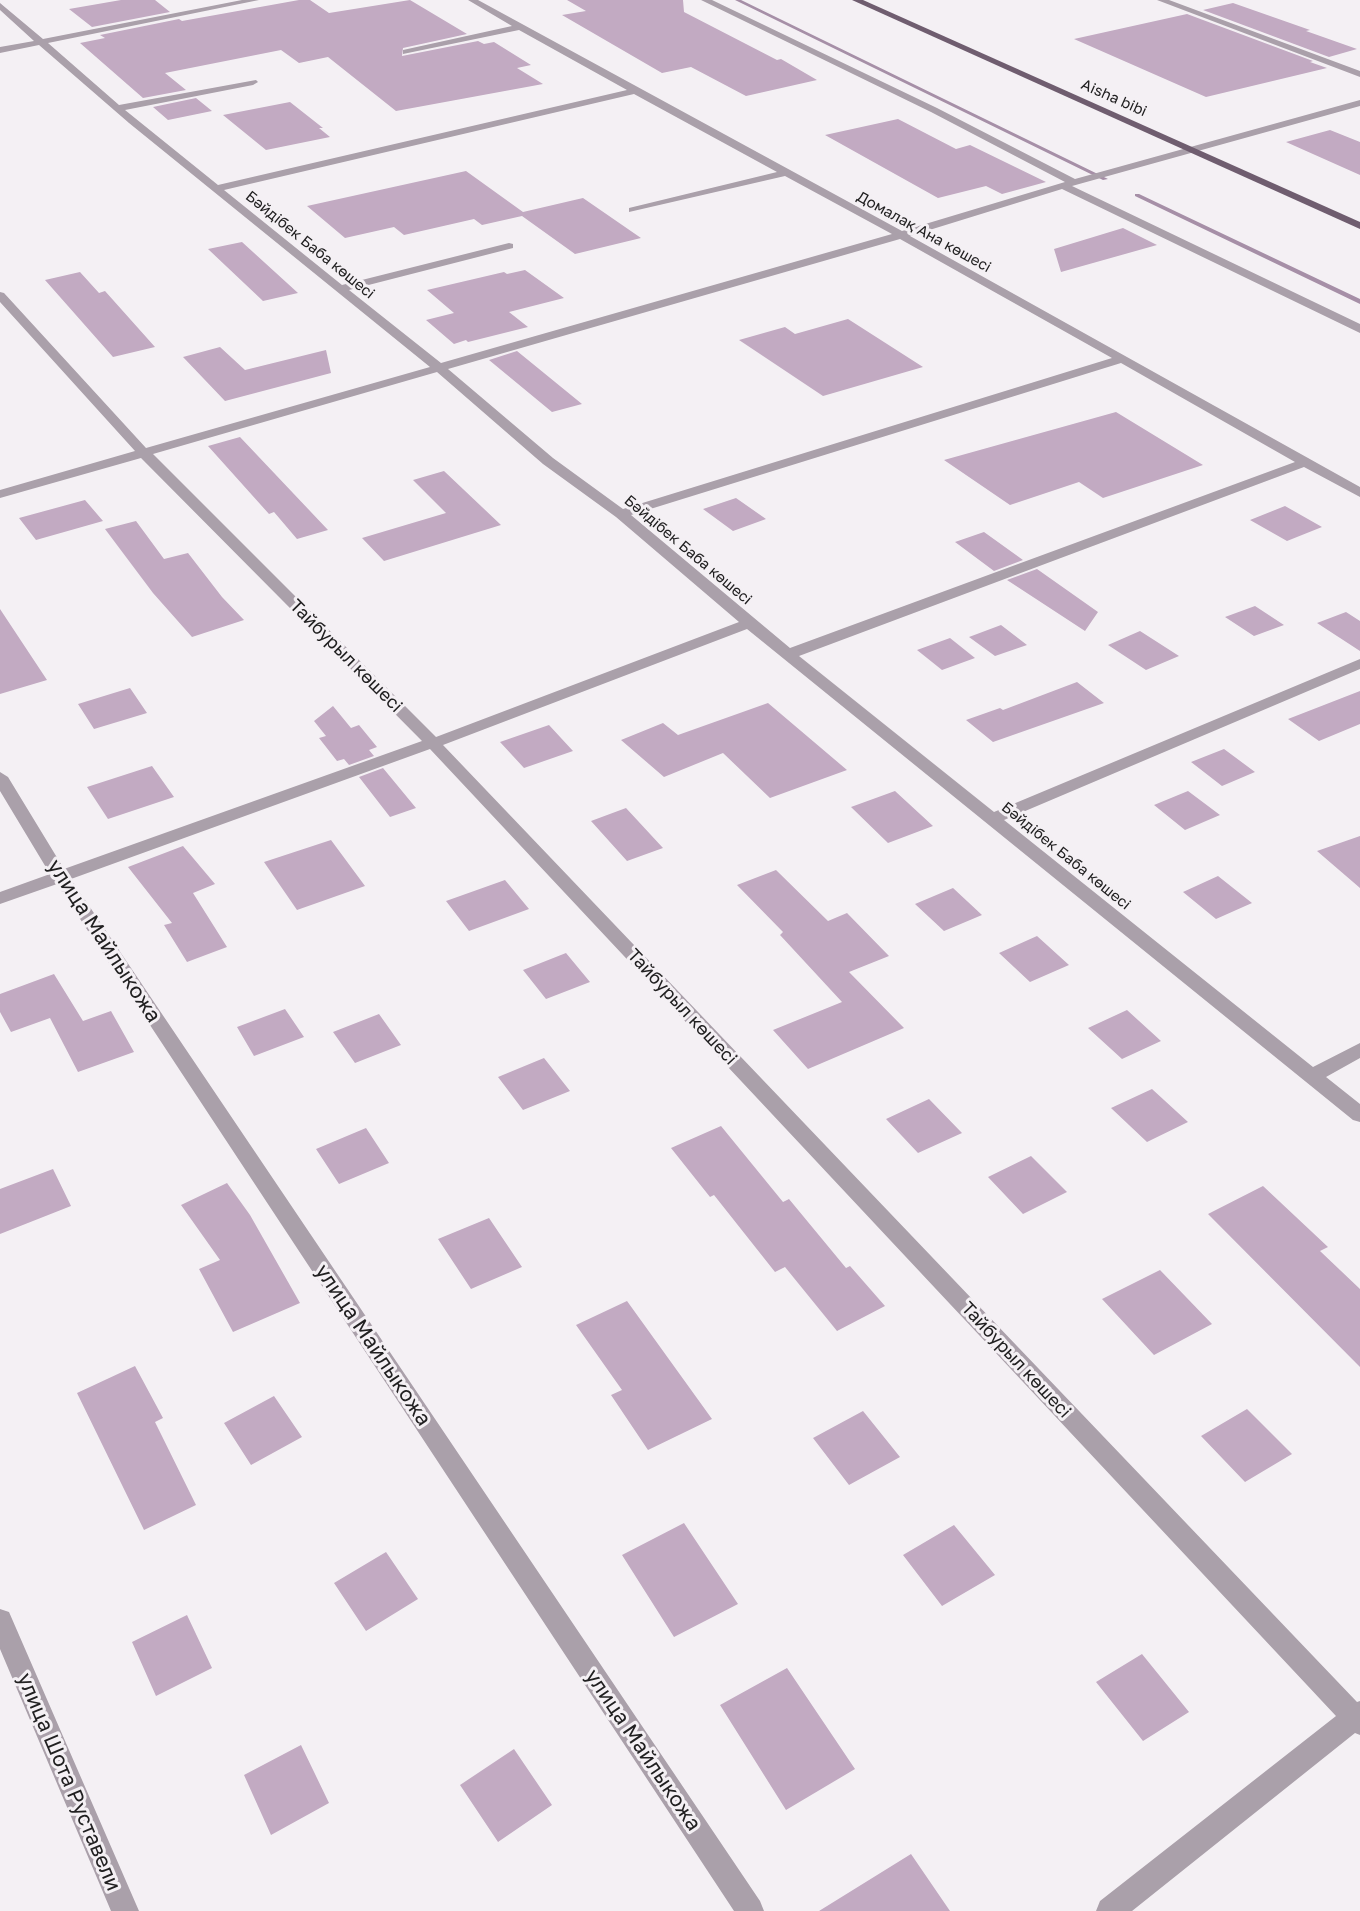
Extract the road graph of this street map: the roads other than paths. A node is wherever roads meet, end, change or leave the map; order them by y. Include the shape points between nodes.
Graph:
1 (255, 0) edge
2 (472, 0) edge
3 (705, 0) edge
4 (856, 0) edge
5 (1161, 0) edge
6 (0, 6) edge
7 (520, 27) junction
8 (42, 42) junction
9 (0, 50) edge
10 (406, 52) dead end
11 (1360, 74) edge
12 (254, 82) dead end
13 (635, 91) junction
14 (1360, 103) edge
15 (118, 108) junction
16 (1192, 149) junction
17 (785, 173) junction
18 (1074, 182) junction
19 (216, 189) junction
20 (633, 210) dead end
21 (1360, 226) edge
22 (901, 235) junction
23 (509, 246) dead end
24 (338, 289) junction
25 (0, 295) edge
26 (1360, 329) edge
27 (1122, 359) junction
28 (439, 368) junction
29 (144, 453) junction
30 (1303, 463) junction
31 (1360, 493) edge
32 (0, 495) edge
33 (621, 514) junction
34 (749, 622) junction
35 (789, 654) junction
36 (1360, 664) edge
37 (433, 743) junction
38 (0, 777) edge
39 (993, 818) junction
40 (60, 876) junction
41 (0, 898) edge
42 (1360, 1050) edge
43 (1312, 1076) junction
44 (1360, 1115) edge
45 (0, 1620) edge
46 (1358, 1718) edge
47 (124, 1911) edge
48 (750, 1911) edge
49 (1110, 1911) edge

1 - 8 street
2 - 7 street, Домалақ Ана көшесі
3 - 18 street
4 - 16 main road, Aisha bibi
5 - 11 street
6 - 8 street, Бәйдібек Баба көшесі
7 - 10 street
7 - 13 street, Домалақ Ана көшесі
8 - 9 street
8 - 15 street, Бәйдібек Баба көшесі
12 - 15 street
13 - 17 street, Домалақ Ана көшесі
13 - 19 street
14 - 16 street
15 - 19 street, Бәйдібек Баба көшесі
16 - 18 street
16 - 21 main road, Aisha bibi
17 - 20 street
17 - 22 street, Домалақ Ана көшесі
18 - 22 street
18 - 26 street
19 - 24 street, Бәйдібек Баба көшесі
22 - 27 street, Домалақ Ана көшесі
22 - 28 street
23 - 24 street
24 - 28 street, Бәйдібек Баба көшесі
25 - 29 street, Тайбурыл көшесі
27 - 30 street, Домалақ Ана көшесі
27 - 33 street
28 - 29 street
28 - 33 street, Бәйдібек Баба көшесі via 548,461
29 - 32 street
29 - 37 street, Тайбурыл көшесі
30 - 31 street, Домалақ Ана көшесі
30 - 35 street
33 - 34 street, Бәйдібек Баба көшесі
34 - 35 street, Бәйдібек Баба көшесі
34 - 37 street
35 - 39 street, Бәйдібек Баба көшесі
36 - 39 street
37 - 40 street
37 - 46 street, Тайбурыл көшесі
38 - 40 street, улица Майлыкожа
39 - 43 street, Бәйдібек Баба көшесі
40 - 41 street
40 - 48 street, улица Майлыкожа
42 - 43 street
43 - 44 street, Бәйдібек Баба көшесі
45 - 47 street, улица Шота Руставели
46 - 49 street

